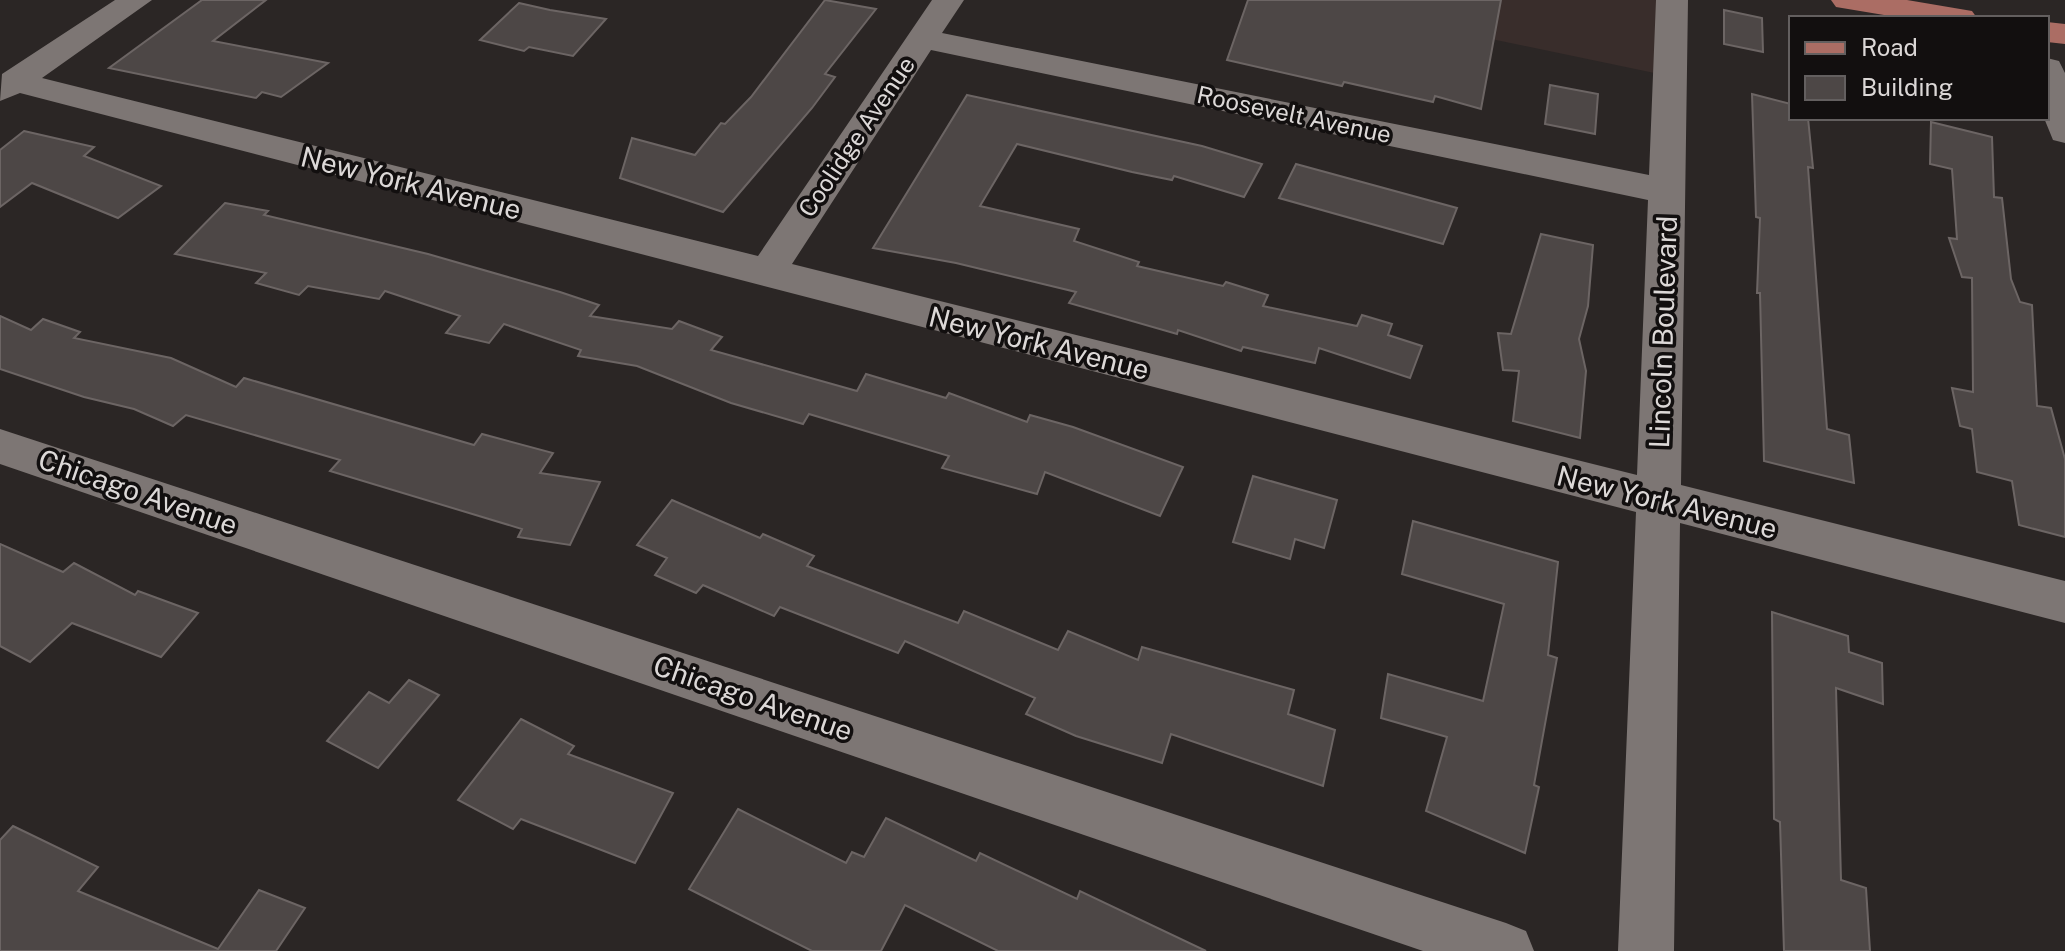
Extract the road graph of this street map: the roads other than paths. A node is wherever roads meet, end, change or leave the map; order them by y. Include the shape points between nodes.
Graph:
1 (136, 0) edge
2 (948, 0) edge
3 (1672, 0) edge
4 (1847, 0) edge
5 (1948, 16) edge
6 (922, 39) junction
7 (2049, 75) edge
8 (7, 86) edge
9 (2065, 132) edge
10 (1666, 191) junction
11 (766, 274) junction
12 (0, 446) edge
13 (1658, 500) junction
14 (2065, 602) edge
15 (1506, 951) edge
16 (1646, 951) edge

1 - 8 street
2 - 6 street, Coolidge Avenue
3 - 10 street, Lincoln Boulevard
4 - 5 main road
6 - 10 street, Roosevelt Avenue
6 - 11 street, Coolidge Avenue
7 - 9 street
8 - 11 street, New York Avenue
10 - 13 street, Lincoln Boulevard
11 - 13 street, New York Avenue
12 - 15 street, Chicago Avenue
13 - 14 street, New York Avenue
13 - 16 street, Lincoln Boulevard

